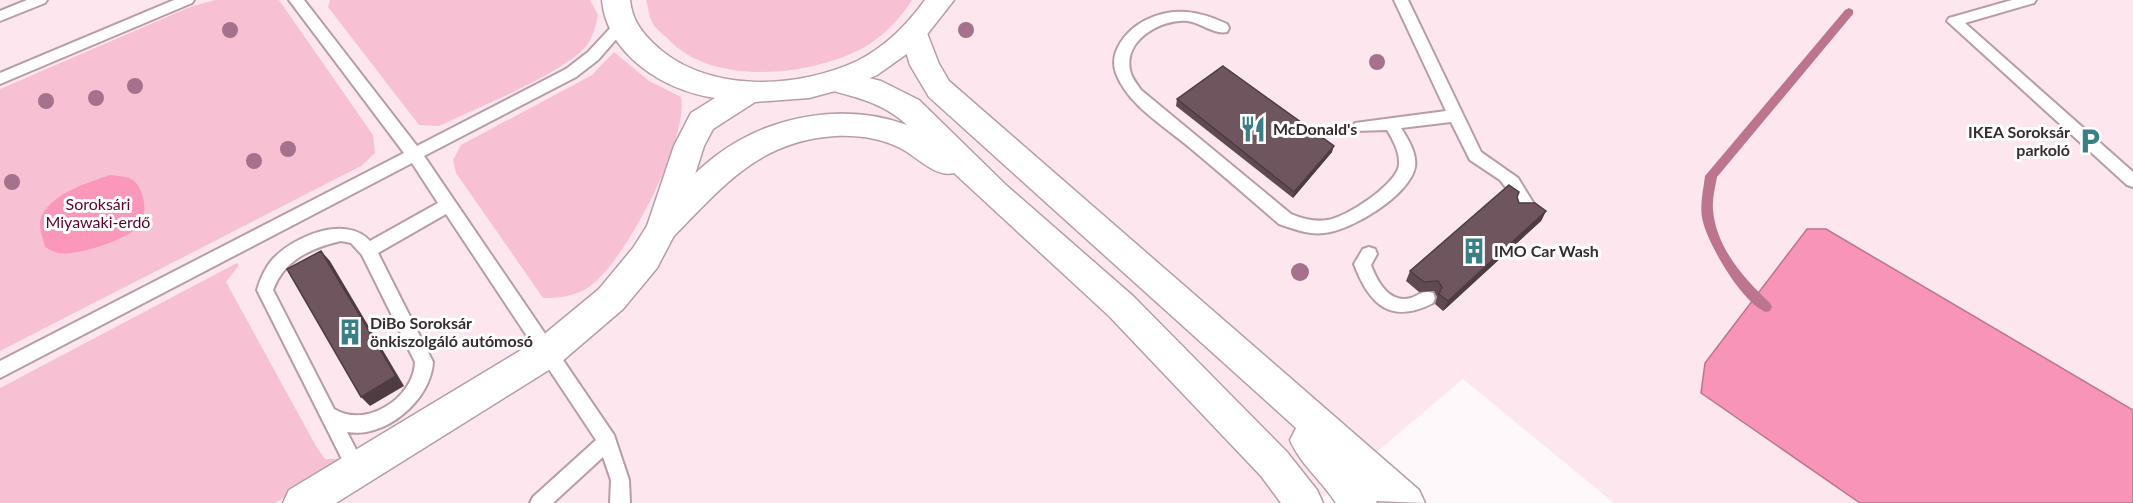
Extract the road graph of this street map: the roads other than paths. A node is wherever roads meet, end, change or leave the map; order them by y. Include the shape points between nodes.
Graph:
1 (40, 0) edge
2 (187, 0) edge
3 (296, 0) edge
4 (940, 0) edge
5 (1401, 0) edge
6 (2029, 0) edge
7 (618, 12) edge
8 (0, 15) edge
9 (1222, 28) dead end
10 (915, 35) junction
11 (0, 79) edge
12 (836, 81) junction
13 (747, 93) junction
14 (1455, 116) junction
15 (1391, 123) junction
16 (1360, 127) dead end
17 (414, 154) junction
18 (2133, 181) edge
19 (996, 195) junction
20 (448, 205) junction
21 (1522, 208) edge
22 (662, 228) junction
23 (368, 250) junction
24 (1370, 254) dead end
25 (1427, 298) edge
26 (1121, 306) junction
27 (1209, 329) junction
28 (548, 352) junction
29 (0, 370) edge
30 (328, 415) junction
31 (608, 441) junction
32 (357, 469) junction
33 (302, 503) edge
34 (540, 503) edge
35 (620, 503) edge
36 (1276, 503) edge
37 (1304, 503) edge
38 (1358, 503) edge
39 (1407, 503) edge

1 - 8 lane
2 - 11 lane
3 - 17 lane
4 - 10 main road
5 - 14 lane
6 - 18 lane via 1954,21
7 - 13 main road via 646,58 690,82
7 - 17 lane via 593,56 571,73
9 - 15 lane via 1203,18 1176,16 1147,25 1132,37 1121,56 1123,72 1136,94 1285,219 1302,227 1341,224 1360,215 1399,182 1407,168 1406,158
10 - 12 main road via 866,69
10 - 27 main road via 925,65 939,89
12 - 13 main road via 792,91
12 - 19 main road via 871,89 908,108
13 - 22 main road via 702,121 689,146
14 - 15 lane
14 - 21 lane via 1475,156 1492,165 1523,194 1526,204
15 - 16 lane
17 - 20 lane
17 - 29 lane
19 - 22 main road via 925,147 884,130 828,126 773,138 748,149 726,165
19 - 26 main road
20 - 23 lane
20 - 28 lane
22 - 28 main road via 645,258 611,299
23 - 30 lane via 426,373 411,397 370,422 346,425
23 - 30 lane via 356,237 341,234 302,245 280,261 265,290
24 - 25 lane via 1362,264 1373,289 1383,298 1399,308 1414,306
26 - 36 main road via 1240,443
26 - 37 main road via 1274,464
27 - 38 main road via 1339,474
27 - 39 main road
28 - 31 lane
28 - 32 main road
30 - 32 lane
31 - 34 lane
31 - 35 lane via 620,480
32 - 33 main road

